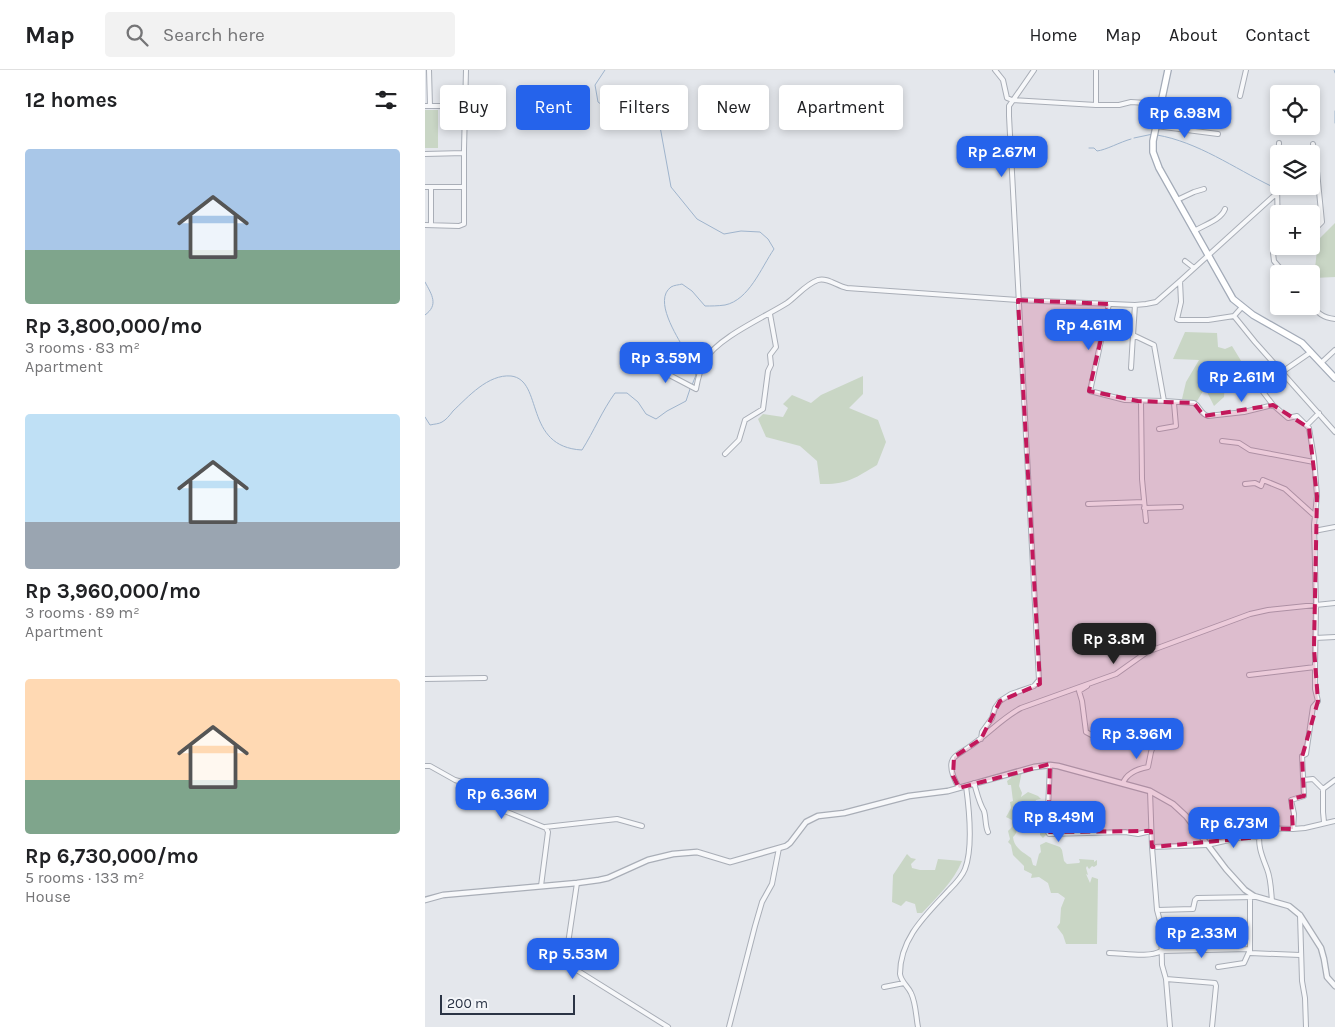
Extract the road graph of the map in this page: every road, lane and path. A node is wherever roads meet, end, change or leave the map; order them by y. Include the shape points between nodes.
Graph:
1 (429, 70) edge
2 (467, 70) edge
3 (995, 70) edge
4 (1034, 70) edge
5 (1096, 70) edge
6 (1168, 70) edge
7 (1246, 70) edge
8 (466, 85) edge
9 (1240, 96) dead end
10 (1012, 100) junction
11 (1161, 104) junction
12 (1096, 105) junction
13 (427, 106) edge
14 (440, 106) edge
15 (464, 130) edge
16 (1155, 131) junction
17 (1218, 134) dead end
18 (1313, 144) dead end
19 (464, 153) junction
20 (425, 154) edge
21 (425, 187) edge
22 (431, 187) junction
23 (465, 187) junction
24 (1204, 189) dead end
25 (1276, 195) joint
26 (1177, 200) junction
27 (1277, 205) edge
28 (1225, 209) dead end
29 (1320, 224) edge
30 (425, 225) edge
31 (431, 225) junction
32 (1194, 231) junction
33 (1209, 257) junction
34 (1185, 261) dead end
35 (1194, 268) junction
36 (1180, 281) junction
37 (1018, 300) junction
38 (1109, 304) junction
39 (1135, 305) junction
40 (1242, 308) junction
41 (770, 314) junction
42 (1320, 314) edge
43 (1234, 316) junction
44 (1335, 319) edge
45 (1133, 336) junction
46 (1335, 350) edge
47 (1311, 352) junction
48 (1321, 363) junction
49 (1276, 367) junction
50 (656, 368) dead end
51 (1131, 368) dead end
52 (1282, 372) junction
53 (1335, 378) edge
54 (1141, 401) junction
55 (1164, 401) junction
56 (1174, 403) junction
57 (1273, 405) junction
58 (1319, 413) junction
59 (1307, 425) junction
60 (1159, 429) dead end
61 (1335, 432) edge
62 (1223, 441) dead end
63 (725, 454) dead end
64 (1314, 462) junction
65 (1245, 484) dead end
66 (1144, 502) junction
67 (1087, 504) dead end
68 (1181, 507) dead end
69 (1145, 508) junction
70 (1315, 516) junction
71 (1146, 522) dead end
72 (1335, 528) edge
73 (1314, 531) junction
74 (1335, 603) edge
75 (1316, 605) junction
76 (1335, 637) edge
77 (1315, 638) junction
78 (1315, 668) junction
79 (1249, 675) dead end
80 (485, 678) dead end
81 (425, 680) edge
82 (1090, 683) junction
83 (1157, 735) dead end
84 (981, 738) junction
85 (1099, 739) dead end
86 (1050, 765) junction
87 (425, 766) edge
88 (1303, 780) junction
89 (1335, 780) edge
90 (1123, 783) junction
91 (974, 784) junction
92 (966, 786) junction
93 (959, 788) junction
94 (1323, 789) junction
95 (1150, 791) junction
96 (1335, 821) edge
97 (1324, 822) junction
98 (545, 826) junction
99 (642, 826) dead end
100 (1293, 829) junction
101 (1151, 831) junction
102 (988, 832) dead end
103 (1259, 837) junction
104 (1207, 845) junction
105 (1152, 847) junction
106 (779, 848) junction
107 (577, 883) junction
108 (541, 886) junction
109 (1249, 897) junction
110 (1259, 897) junction
111 (425, 900) edge
112 (1272, 901) junction
113 (1157, 910) junction
114 (1300, 915) junction
115 (1249, 950) junction
116 (1161, 951) junction
117 (1109, 953) dead end
118 (1300, 955) junction
119 (1218, 967) dead end
120 (1166, 979) junction
121 (904, 983) junction
122 (1335, 986) edge
123 (884, 987) dead end
124 (668, 1027) edge
125 (729, 1027) edge
126 (918, 1027) edge
127 (1169, 1027) edge
128 (1212, 1027) edge
129 (1306, 1027) edge

1 - 13 street
2 - 8 street
3 - 10 street via 1003,80 1007,98
4 - 10 street
5 - 12 street
6 - 11 main road
7 - 9 street
10 - 12 street
10 - 37 street via 1009,116
11 - 12 street
11 - 16 main road
13 - 14 street
15 - 19 street
16 - 17 street
16 - 26 main road via 1154,155
18 - 29 street
19 - 20 street
19 - 23 street
21 - 22 street
22 - 23 street
22 - 31 street
23 - 31 street via 464,224
24 - 26 street
25 - 27 street
25 - 33 street
26 - 32 main road
28 - 32 street via 1219,217
30 - 31 street
32 - 33 main road
33 - 35 street
33 - 40 main road via 1231,297
34 - 35 street
35 - 36 street
36 - 39 street via 1156,302
36 - 43 street via 1181,302 1177,319 1208,320
37 - 38 street
37 - 41 street via 847,288 822,280 810,284
37 - 84 street via 1039,680 1034,686 1000,701
38 - 39 street
38 - 54 street via 1090,390
39 - 45 street
40 - 43 street
40 - 47 main road
41 - 50 street via 739,330 706,358 696,389
41 - 63 street via 775,347 763,409 745,420 739,440
42 - 44 street
43 - 49 street
45 - 51 street
45 - 55 street via 1154,345
46 - 48 street
47 - 48 main road
47 - 52 street
48 - 53 main road
49 - 52 street
49 - 57 street via 1257,384
52 - 58 street
54 - 55 street
54 - 66 street
55 - 56 street
56 - 57 street via 1196,404 1207,416
56 - 60 street via 1176,426
57 - 59 street via 1288,418 1297,416
58 - 59 street
58 - 61 street
59 - 64 street
62 - 64 street via 1239,443 1250,450
64 - 70 street
65 - 70 street via 1261,486 1263,480 1284,489
66 - 67 street
66 - 69 street
68 - 69 street
69 - 71 street
70 - 73 street
72 - 73 street
73 - 75 street
74 - 75 street
75 - 77 street
75 - 82 street via 1250,614 1147,652 1116,674
76 - 77 street
77 - 78 street
78 - 79 street
78 - 88 street via 1318,701 1313,707 1306,754 1302,756
80 - 81 street
82 - 84 street via 1014,712
82 - 85 street via 1079,691 1085,732
83 - 90 street via 1147,767 1125,777
84 - 93 street via 952,760 953,776
86 - 90 street
86 - 91 street
86 - 101 street via 1049,834 1138,834
87 - 98 street via 479,788 502,810
88 - 94 street via 1313,779
88 - 100 street via 1304,796 1291,800
89 - 94 street
90 - 95 street
91 - 92 street
91 - 102 street
92 - 93 street
92 - 121 street via 969,854 965,870 905,944 901,972
93 - 106 street via 813,818 790,843
94 - 97 street
95 - 101 street
95 - 104 street via 1181,811
96 - 97 street
97 - 100 street
98 - 99 street via 617,819
98 - 108 street via 548,832
100 - 103 street via 1261,828
101 - 105 street
103 - 104 street via 1247,836
103 - 112 street
104 - 105 street
104 - 110 street via 1238,884
105 - 113 street
106 - 107 street via 730,862 697,852 673,854 648,860 608,878
106 - 125 street via 773,884 757,918
107 - 108 street
107 - 124 street via 567,964
108 - 111 street via 443,895
109 - 110 street
109 - 113 street via 1197,898 1193,909
109 - 115 street
110 - 112 street
112 - 114 street via 1289,906
113 - 116 street via 1161,925
114 - 118 street
114 - 122 street via 1321,948 1327,977
115 - 116 street
115 - 118 street via 1251,953
115 - 119 street via 1244,964
116 - 117 street via 1137,955
116 - 120 street
118 - 129 street
120 - 127 street
120 - 128 street via 1215,983
121 - 123 street
121 - 126 street via 911,993

